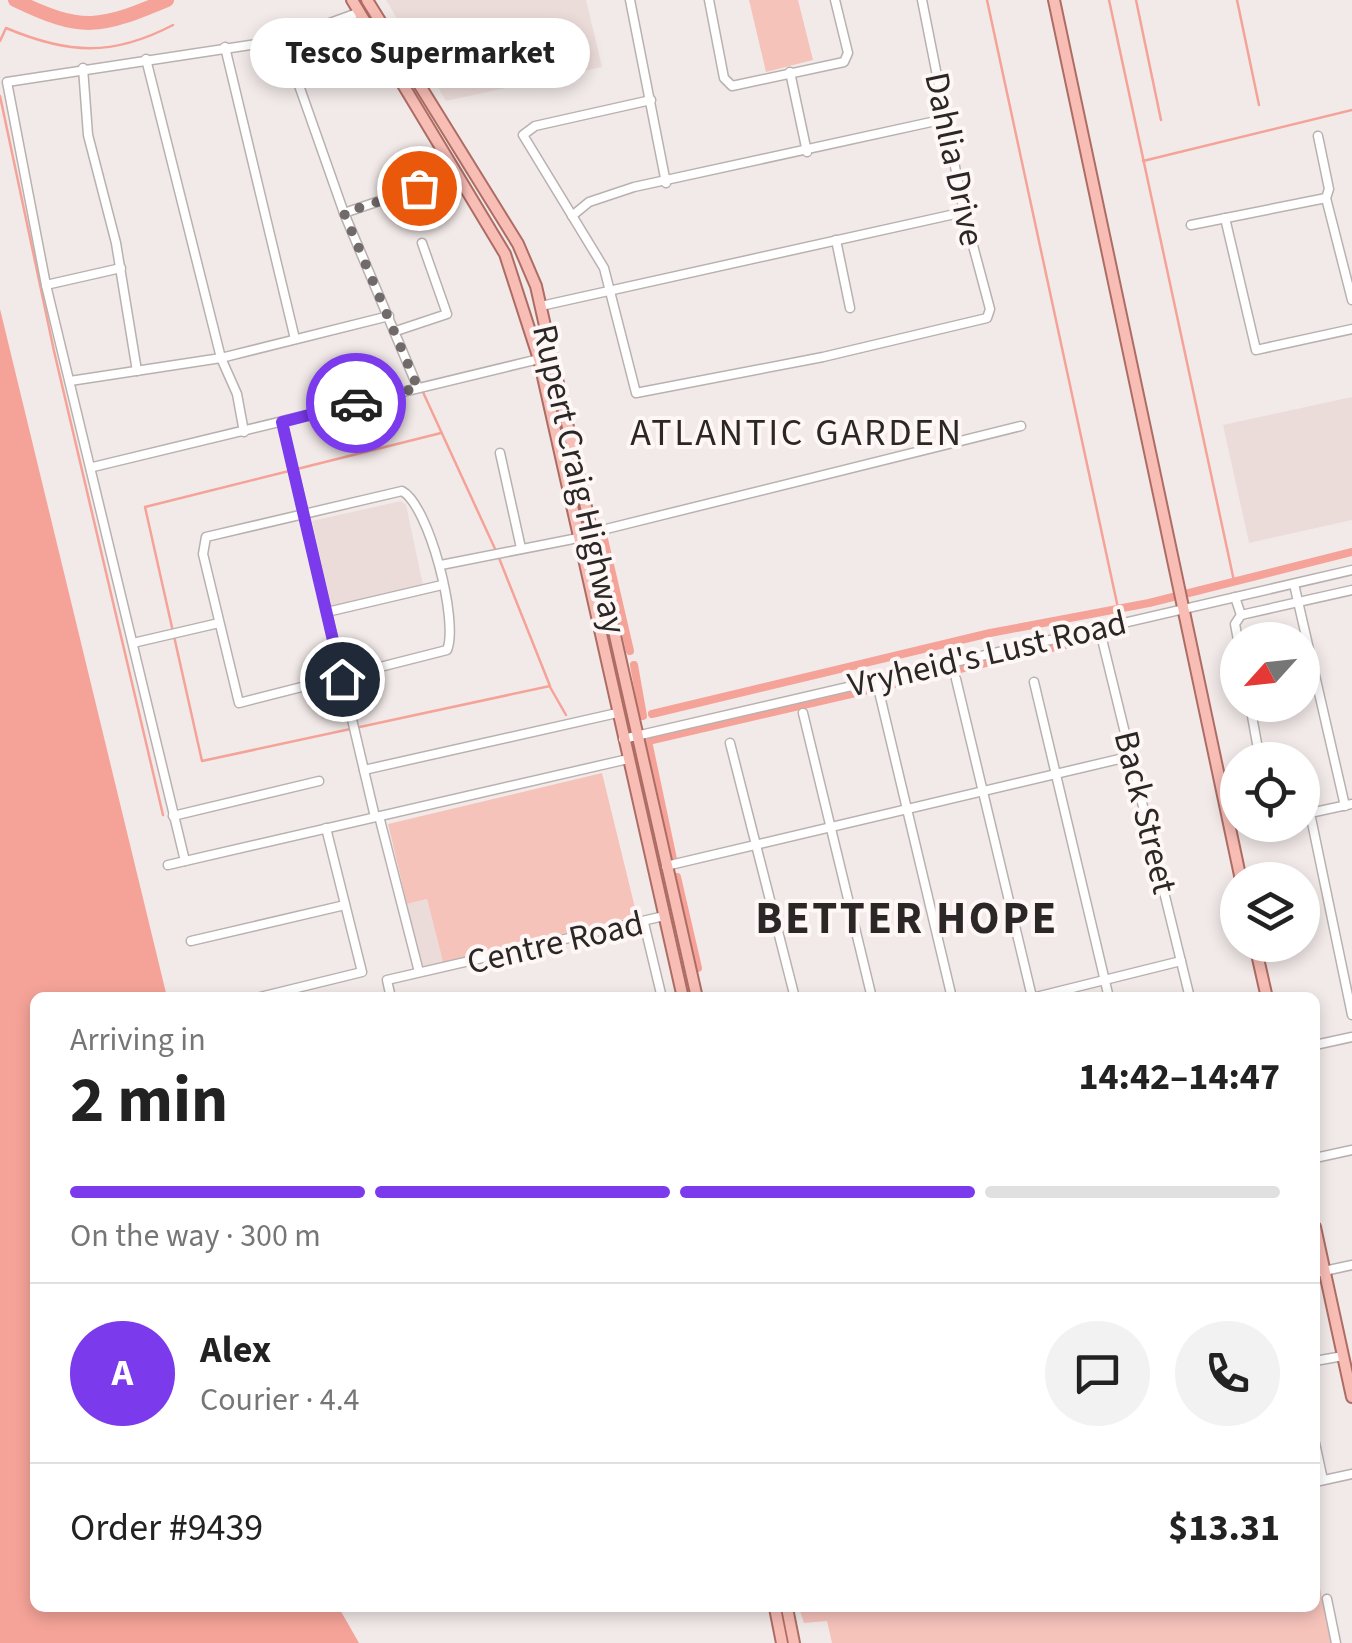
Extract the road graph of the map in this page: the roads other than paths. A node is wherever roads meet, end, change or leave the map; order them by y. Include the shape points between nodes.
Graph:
1 (352, 0) edge
2 (367, 0) edge
3 (630, 0) edge
4 (709, 0) edge
5 (835, 0) edge
6 (922, 0) edge
7 (1054, 0) edge
8 (360, 12) junction
9 (283, 40) junction
10 (225, 47) junction
11 (146, 59) junction
12 (83, 68) junction
13 (790, 72) junction
14 (651, 100) junction
15 (946, 119) junction
16 (1318, 136) dead end
17 (806, 152) junction
18 (456, 174) junction
19 (666, 183) junction
20 (1326, 198) junction
21 (964, 212) junction
22 (344, 213) junction
23 (572, 216) junction
24 (1225, 218) junction
25 (1190, 225) dead end
26 (836, 240) junction
27 (422, 243) dead end
28 (121, 268) junction
29 (46, 285) junction
30 (611, 289) junction
31 (1352, 300) edge
32 (541, 306) junction
33 (850, 308) dead end
34 (389, 316) junction
35 (1352, 330) edge
36 (396, 332) junction
37 (295, 340) junction
38 (220, 358) junction
39 (538, 358) junction
40 (138, 370) junction
41 (70, 381) junction
42 (418, 388) junction
43 (282, 422) junction
44 (1022, 426) dead end
45 (244, 432) junction
46 (500, 453) dead end
47 (93, 467) junction
48 (303, 512) junction
49 (590, 533) junction
50 (578, 538) junction
51 (522, 548) junction
52 (442, 566) junction
53 (1352, 570) edge
54 (1294, 584) junction
55 (442, 586) junction
56 (1352, 590) edge
57 (1235, 597) junction
58 (1180, 600) junction
59 (1298, 601) junction
60 (326, 612) junction
61 (1241, 615) junction
62 (1236, 622) edge
63 (219, 623) junction
64 (1100, 629) junction
65 (133, 643) junction
66 (342, 679) junction
67 (956, 679) dead end
68 (876, 680) junction
69 (1034, 682) dead end
70 (617, 713) junction
71 (802, 713) dead end
72 (638, 735) junction
73 (623, 739) junction
74 (730, 743) dead end
75 (1132, 756) junction
76 (628, 759) junction
77 (364, 770) junction
78 (1054, 773) junction
79 (319, 780) dead end
80 (981, 790) junction
81 (1348, 805) edge
82 (906, 808) junction
83 (173, 816) junction
84 (377, 816) junction
85 (832, 827) junction
86 (326, 828) junction
87 (756, 846) junction
88 (185, 861) junction
89 (1237, 862) edge
90 (168, 865) dead end
91 (666, 866) junction
92 (345, 905) junction
93 (664, 916) junction
94 (644, 924) junction
95 (192, 941) dead end
96 (1181, 961) junction
97 (1259, 962) edge
98 (419, 972) junction
99 (1105, 980) junction
100 (280, 992) edge
101 (390, 992) edge
102 (661, 992) edge
103 (682, 992) edge
104 (696, 992) edge
105 (793, 992) edge
106 (871, 992) edge
107 (951, 992) edge
108 (1031, 992) edge
109 (1056, 992) edge
110 (1108, 992) edge
111 (1189, 992) edge
112 (1265, 992) edge
113 (1352, 1015) edge
114 (1352, 1037) edge
115 (1320, 1044) edge
116 (1352, 1150) edge
117 (1320, 1157) edge
118 (1352, 1265) edge
119 (1320, 1272) edge
120 (1343, 1356) junction
121 (1320, 1360) edge
122 (1352, 1397) edge
123 (1352, 1474) edge
124 (1320, 1481) edge
125 (1326, 1599) dead end
126 (786, 1612) edge
127 (787, 1612) edge
128 (782, 1643) edge
129 (794, 1643) edge
130 (1336, 1643) edge

1 - 8 main road, Rupert Craig Highway
2 - 32 main road, Rupert Craig Highway via 518,244
3 - 14 street
4 - 13 street via 724,78 732,86
5 - 13 street via 847,58
6 - 15 street, Dahlia Drive
7 - 58 main road
8 - 9 street
8 - 18 main road, Rupert Craig Highway
9 - 10 street
9 - 22 street
10 - 11 street
10 - 37 street
11 - 12 street
11 - 38 street
12 - 28 street via 88,135
12 - 29 street via 7,82
13 - 17 street
14 - 19 street
14 - 23 street via 526,131 526,142
15 - 17 street
15 - 21 street, Dahlia Drive
16 - 20 street
17 - 19 street
18 - 22 street
18 - 39 main road, Rupert Craig Highway via 516,277
19 - 23 street via 603,196
20 - 24 street
20 - 31 street
21 - 26 street
21 - 30 street, Dahlia Drive via 987,318 823,357 636,393
22 - 34 street
23 - 30 street
24 - 25 street
24 - 35 street via 1256,350
26 - 30 street
26 - 33 street
27 - 36 street via 447,314
28 - 29 street
28 - 40 street
29 - 41 street
30 - 32 street
32 - 49 main road, Rupert Craig Highway
34 - 36 street
34 - 37 street
36 - 42 street
37 - 38 street
38 - 40 street
38 - 45 street via 237,394
39 - 42 street
39 - 50 main road, Rupert Craig Highway
40 - 41 street
41 - 47 street
42 - 43 street
43 - 45 street
43 - 48 street
44 - 49 street
45 - 47 street
46 - 51 street
47 - 65 street
48 - 52 street via 402,490
48 - 60 street
48 - 63 street via 206,537 203,554
49 - 72 main road, Rupert Craig Highway
50 - 51 street
50 - 70 main road, Rupert Craig Highway
51 - 52 street
52 - 55 street
53 - 54 street, Vryheid's Lust Road
54 - 57 street, Vryheid's Lust Road
54 - 59 street
55 - 60 street
55 - 66 street via 447,650
56 - 59 street
57 - 58 street, Vryheid's Lust Road
57 - 61 street
58 - 64 street, Vryheid's Lust Road
58 - 89 main road
59 - 61 street
59 - 81 street
60 - 66 street
61 - 62 street
63 - 65 street
63 - 66 street via 239,703
64 - 68 street, Vryheid's Lust Road
64 - 75 street, Back Street
65 - 83 street
66 - 77 street
67 - 80 street
68 - 72 street, Vryheid's Lust Road
68 - 82 street
69 - 78 street
70 - 73 main road, Rupert Craig Highway
70 - 77 street
71 - 85 street
72 - 73 street, Vryheid's Lust Road
72 - 91 main road, Rupert Craig Highway
73 - 76 main road, Rupert Craig Highway
74 - 87 street
75 - 78 street
75 - 96 street, Back Street
76 - 84 street
76 - 93 main road, Rupert Craig Highway
77 - 84 street
78 - 80 street
78 - 99 street
79 - 83 street
80 - 82 street
80 - 108 street
81 - 113 street via 1310,814
82 - 85 street
82 - 107 street
83 - 88 street
84 - 86 street
84 - 98 street
85 - 87 street
85 - 106 street
86 - 88 street
86 - 92 street
87 - 91 street
87 - 105 street
88 - 90 street
91 - 104 main road, Rupert Craig Highway
92 - 95 street
92 - 100 street via 362,972
93 - 94 street, Centre Road
93 - 103 main road, Rupert Craig Highway
94 - 98 street, Centre Road
94 - 102 street
96 - 99 street
96 - 111 street, Back Street
97 - 112 main road
98 - 101 street, Centre Road via 387,980
99 - 109 street
99 - 110 street
114 - 115 street
116 - 117 street
118 - 119 street
119 - 120 main road
120 - 121 street
120 - 122 main road
123 - 124 street
125 - 130 street
126 - 128 main road
127 - 129 main road

